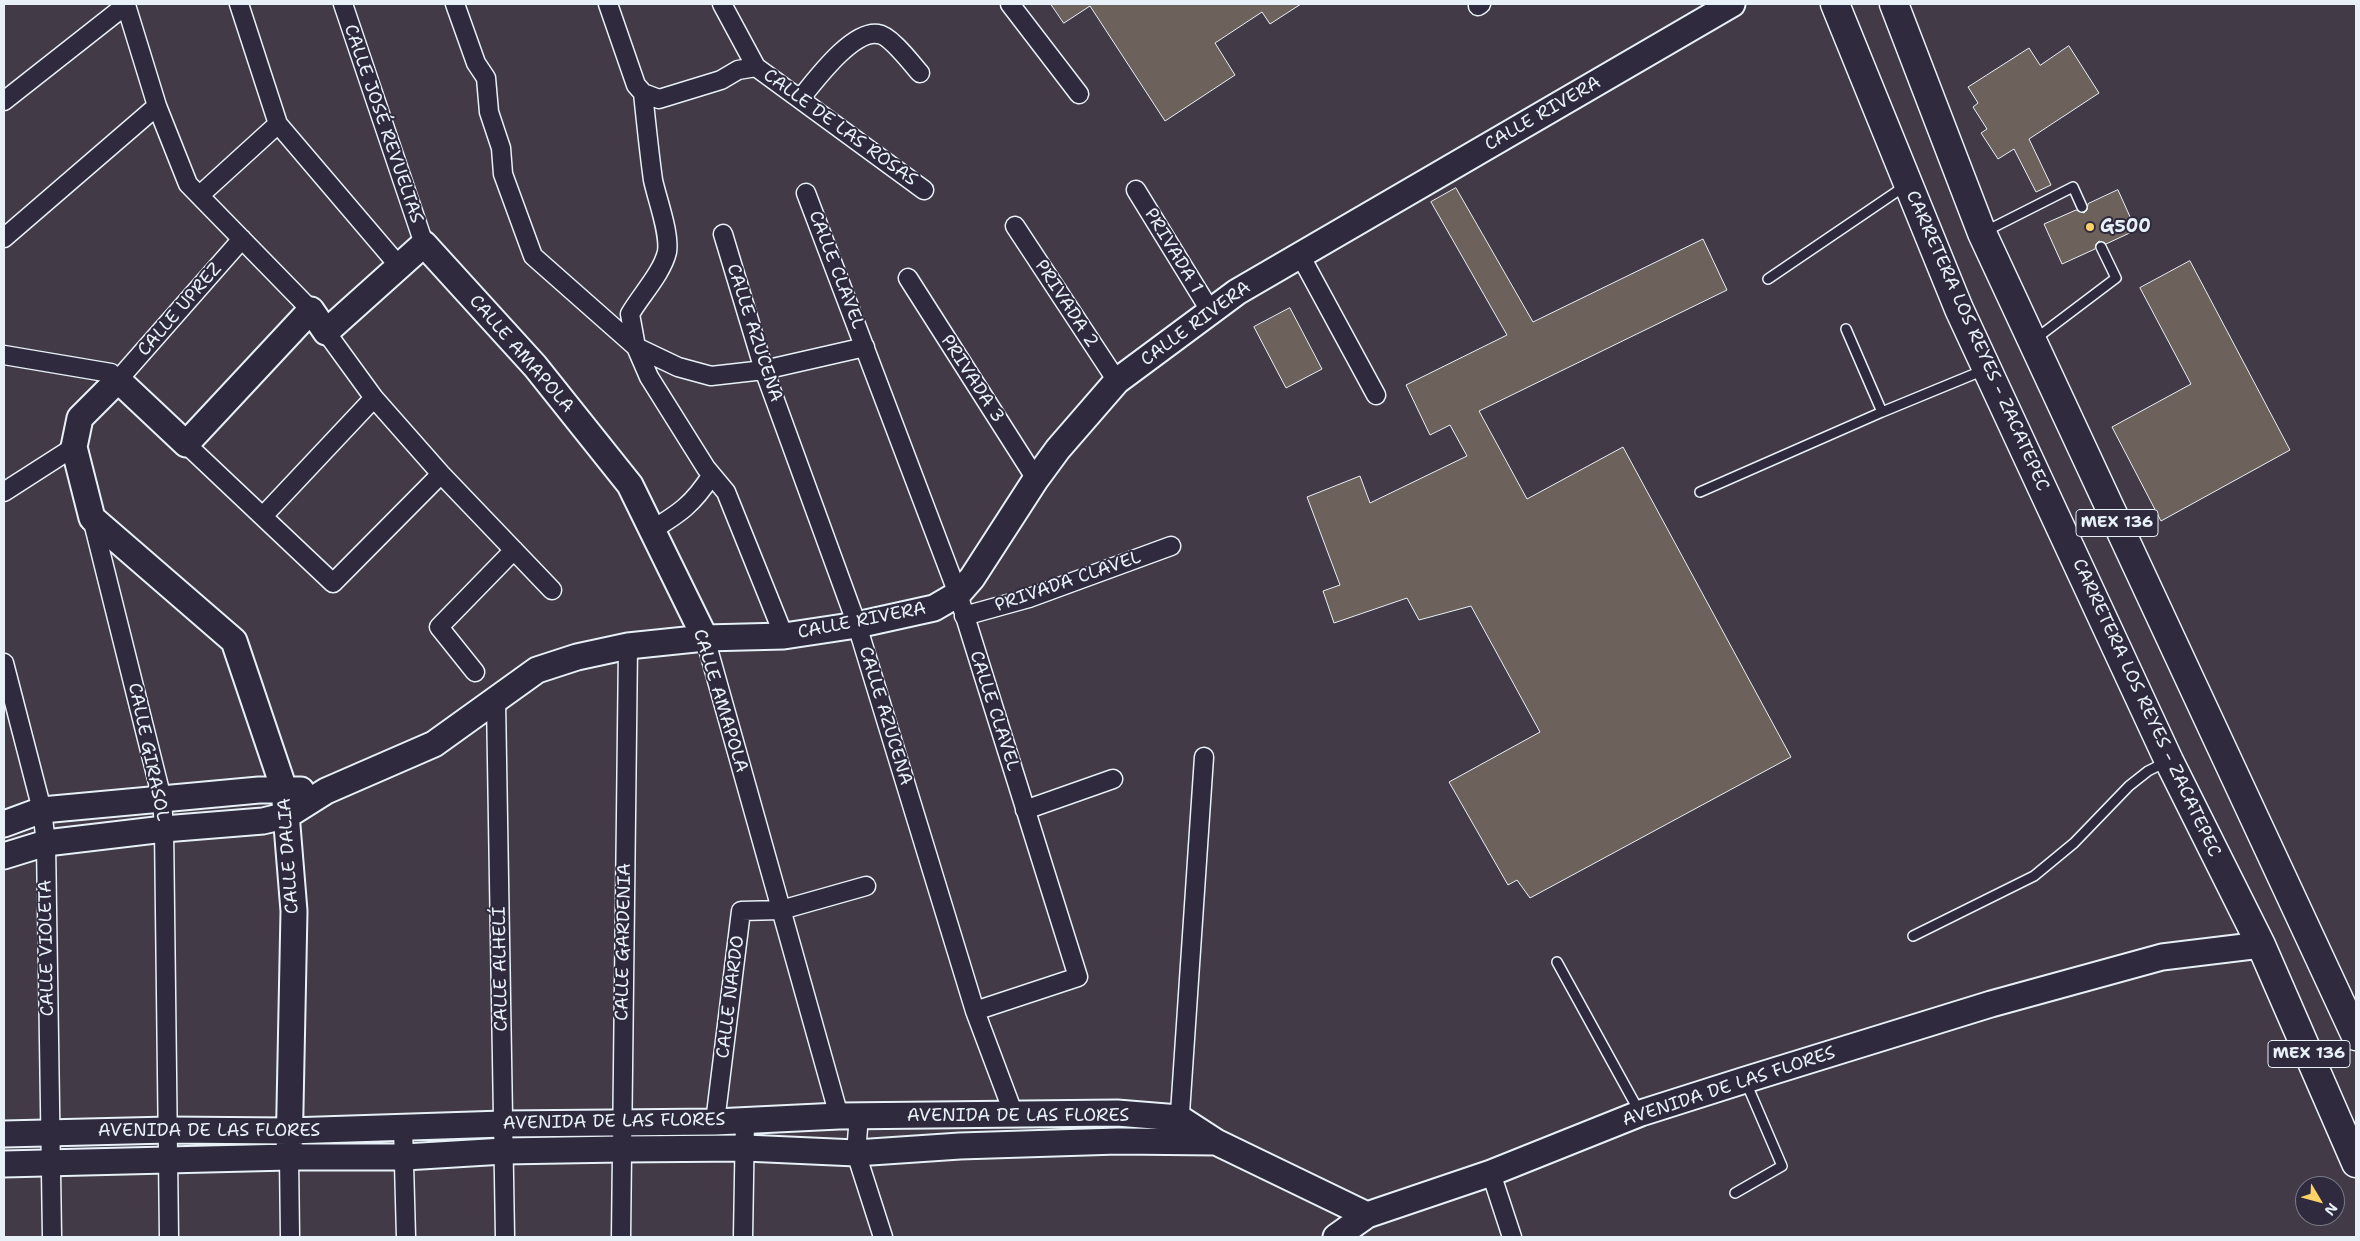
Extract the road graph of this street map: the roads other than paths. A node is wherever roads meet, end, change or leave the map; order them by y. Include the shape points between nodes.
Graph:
1 (239, 4) edge
2 (343, 4) edge
3 (455, 4) edge
4 (608, 4) edge
5 (722, 4) edge
6 (1010, 4) edge
7 (1836, 4) edge
8 (1894, 4) edge
9 (1723, 6) edge
10 (756, 67) junction
11 (920, 73) dead end
12 (643, 93) junction
13 (1079, 94) dead end
14 (800, 99) junction
15 (4, 101) edge
16 (158, 106) junction
17 (278, 124) junction
18 (1908, 185) junction
19 (924, 190) dead end
20 (1136, 190) dead end
21 (806, 193) dead end
22 (200, 195) junction
23 (2082, 207) dead end
24 (1016, 226) dead end
25 (1982, 233) junction
26 (723, 234) dead end
27 (4, 238) edge
28 (242, 239) junction
29 (424, 244) junction
30 (2101, 246) dead end
31 (1300, 255) junction
32 (399, 266) junction
33 (908, 278) dead end
34 (1768, 279) dead end
35 (311, 310) junction
36 (1211, 312) junction
37 (1846, 330) dead end
38 (326, 332) junction
39 (2032, 341) junction
40 (636, 346) junction
41 (865, 347) junction
42 (4, 355) edge
43 (1987, 368) junction
44 (764, 370) junction
45 (118, 380) junction
46 (1117, 381) junction
47 (1376, 394) dead end
48 (374, 398) junction
49 (1882, 412) junction
50 (186, 444) junction
51 (74, 447) junction
52 (441, 474) junction
53 (711, 476) junction
54 (1036, 479) junction
55 (4, 492) edge
56 (1700, 492) dead end
57 (264, 515) junction
58 (92, 518) junction
59 (652, 530) junction
60 (1171, 546) dead end
61 (514, 550) junction
62 (552, 590) dead end
63 (961, 605) junction
64 (857, 625) junction
65 (784, 636) junction
66 (705, 638) junction
67 (628, 646) junction
68 (4, 663) edge
69 (475, 672) dead end
70 (496, 701) junction
71 (1204, 757) dead end
72 (2169, 761) junction
73 (1113, 779) dead end
74 (284, 789) junction
75 (326, 791) junction
76 (162, 799) junction
77 (42, 810) junction
78 (1025, 810) junction
79 (288, 815) junction
80 (4, 824) edge
81 (164, 829) junction
82 (46, 844) junction
83 (4, 856) edge
84 (866, 886) dead end
85 (781, 910) junction
86 (1913, 936) dead end
87 (2261, 945) junction
88 (1557, 962) dead end
89 (975, 1011) junction
90 (2356, 1036) edge
91 (1745, 1080) junction
92 (1641, 1114) junction
93 (962, 1115) junction
94 (1014, 1115) junction
95 (849, 1116) junction
96 (745, 1120) junction
97 (621, 1122) junction
98 (715, 1122) junction
99 (503, 1124) junction
100 (403, 1128) junction
101 (1179, 1129) junction
102 (169, 1130) junction
103 (290, 1131) junction
104 (51, 1133) junction
105 (4, 1134) edge
106 (960, 1146) junction
107 (744, 1148) junction
108 (621, 1149) junction
109 (504, 1151) junction
110 (856, 1153) junction
111 (289, 1157) junction
112 (405, 1157) junction
113 (168, 1160) junction
114 (2356, 1163) edge
115 (4, 1164) edge
116 (51, 1165) junction
117 (1491, 1173) junction
118 (1735, 1193) dead end
119 (1367, 1215) junction
120 (52, 1237) edge
121 (169, 1237) edge
122 (290, 1237) edge
123 (406, 1237) edge
124 (505, 1237) edge
125 (621, 1237) edge
126 (743, 1237) edge
127 (883, 1237) edge
128 (1336, 1237) edge
129 (1512, 1237) edge

1 - 17 street
2 - 29 street, CALLE JOSÉ REVUELTAS
3 - 40 street via 476,63 486,78 489,112 502,148 503,174 533,256
4 - 12 street via 636,85
5 - 10 street
6 - 13 street
7 - 18 main road, CARRETERA LOS REYES - ZACATEPEC / MEX 136
8 - 25 main road, MEX 136
9 - 31 main road, CALLE RIVERA
10 - 12 street via 738,70 721,80 659,99
10 - 14 street, CALLE DE LAS ROSAS
11 - 14 street via 888,38 878,34 865,36 828,64
12 - 40 street via 667,251 658,272 630,314
14 - 19 street, CALLE DE LAS ROSAS
15 - 16 street via 126,5
16 - 22 street via 188,184
16 - 27 street
17 - 22 street
17 - 32 street
18 - 34 lane
18 - 43 main road, CARRETERA LOS REYES - ZACATEPEC / MEX 136
20 - 36 street, PRIVADA 1
21 - 41 street, CALLE CLAVEL
22 - 28 street
23 - 25 lane via 2073,187
24 - 46 street, PRIVADA 2
25 - 39 main road, MEX 136
26 - 44 street, CALLE AZUCENA
28 - 35 street
28 - 45 street, CALLE UPREZ
29 - 32 main road
29 - 59 main road, CALLE AMAPOLA via 535,366 630,486
30 - 39 lane via 2116,278
31 - 36 main road, CALLE RIVERA via 1237,292
31 - 47 street
32 - 38 main road
33 - 54 street, PRIVADA 3
35 - 38 main road
35 - 50 main road
36 - 46 main road, CALLE RIVERA
37 - 49 lane
38 - 48 street
39 - 90 main road, MEX 136
40 - 44 street, CALLE CLAVEL via 678,367 711,376
40 - 53 street via 649,377
41 - 44 street, CALLE CLAVEL
41 - 63 street, CALLE CLAVEL
42 - 45 street via 111,373
43 - 49 lane
43 - 72 main road, CARRETERA LOS REYES - ZACATEPEC / MEX 136
44 - 64 street, CALLE AZUCENA
45 - 50 main road
45 - 51 main road, CALLE GIRASOL via 80,418
46 - 54 main road, CALLE RIVERA
48 - 52 street
48 - 57 street
49 - 56 lane
50 - 57 street
51 - 55 street
51 - 58 main road, CALLE GIRASOL
52 - 57 street via 334,583
52 - 61 street
53 - 59 street via 683,512
53 - 65 street via 726,492
54 - 63 main road, CALLE RIVERA via 972,578
58 - 74 main road, CALLE DALIA via 234,641
58 - 76 street, CALLE GIRASOL
59 - 66 main road, CALLE AMAPOLA
60 - 63 street, PRIVADA CLAVEL via 1029,598
61 - 62 street
61 - 69 street via 439,627
63 - 64 main road, CALLE RIVERA
63 - 78 street, CALLE CLAVEL
64 - 65 main road, CALLE RIVERA
64 - 89 street, CALLE AZUCENA
65 - 66 main road, CALLE RIVERA
66 - 67 main road
66 - 85 street, CALLE AMAPOLA
67 - 70 main road via 577,657 538,670
67 - 97 street, CALLE GARDENIA
68 - 77 street, CALLE VIOLETA
70 - 75 main road via 434,744
70 - 99 street, CALLE ALHELÍ
71 - 101 street
72 - 86 lane via 2148,771 2129,786 2074,843 2034,876
72 - 87 main road, CARRETERA LOS REYES - ZACATEPEC / MEX 136
73 - 78 street
74 - 75 main road
74 - 76 main road
74 - 79 main road, CALLE DALIA
75 - 79 main road
76 - 77 main road
76 - 81 street, CALLE GIRASOL
77 - 80 main road
77 - 82 street, CALLE VIOLETA
78 - 89 street, CALLE CLAVEL via 1078,977
79 - 81 main road via 263,821
79 - 103 main road, CALLE DALIA via 294,911
81 - 82 main road
81 - 102 street, CALLE GIRASOL
82 - 83 main road
82 - 104 street, CALLE VIOLETA
84 - 85 street
85 - 95 street, CALLE AMAPOLA
85 - 98 street, CALLE NARDO via 741,911
87 - 91 main road, AVENIDA DE LAS FLORES via 2162,957 1991,1004
87 - 114 main road, CARRETERA LOS REYES - ZACATEPEC / MEX 136
88 - 92 lane
89 - 94 street, CALLE AZUCENA
91 - 92 main road, AVENIDA DE LAS FLORES
91 - 118 lane via 1782,1166
92 - 117 main road, AVENIDA DE LAS FLORES
93 - 94 main road, AVENIDA DE LAS FLORES
93 - 95 main road, AVENIDA DE LAS FLORES
93 - 106 street
94 - 101 main road, AVENIDA DE LAS FLORES via 1117,1114
95 - 96 main road, AVENIDA DE LAS FLORES
95 - 110 street
96 - 98 main road, AVENIDA DE LAS FLORES
96 - 107 street
97 - 98 main road, AVENIDA DE LAS FLORES
97 - 99 main road, AVENIDA DE LAS FLORES
97 - 108 street, CALLE GARDENIA
99 - 100 main road, AVENIDA DE LAS FLORES
99 - 109 street, CALLE ALHELÍ
100 - 103 main road, AVENIDA DE LAS FLORES
100 - 112 street
101 - 106 main road, AVENIDA DE LAS FLORES
101 - 119 main road, AVENIDA DE LAS FLORES via 1216,1142
102 - 103 main road, AVENIDA DE LAS FLORES
102 - 104 main road, AVENIDA DE LAS FLORES
102 - 113 street, CALLE GIRASOL
103 - 111 main road, CALLE DALIA
104 - 105 main road, AVENIDA DE LAS FLORES
104 - 116 street, CALLE VIOLETA
106 - 110 main road, AVENIDA DE LAS FLORES
107 - 108 main road, AVENIDA DE LAS FLORES
107 - 110 main road, AVENIDA DE LAS FLORES
107 - 126 street
108 - 109 main road, AVENIDA DE LAS FLORES
108 - 125 street, CALLE GARDENIA
109 - 112 main road, AVENIDA DE LAS FLORES
109 - 124 street, CALLE ALHELÍ
110 - 127 street
111 - 112 main road, AVENIDA DE LAS FLORES
111 - 113 main road, AVENIDA DE LAS FLORES
111 - 122 street, CALLE DALIA
112 - 123 street
113 - 116 main road, AVENIDA DE LAS FLORES
113 - 121 street, CALLE GIRASOL
115 - 116 main road, AVENIDA DE LAS FLORES
116 - 120 street, CALLE VIOLETA
117 - 119 main road, AVENIDA DE LAS FLORES
117 - 129 street
119 - 128 main road

